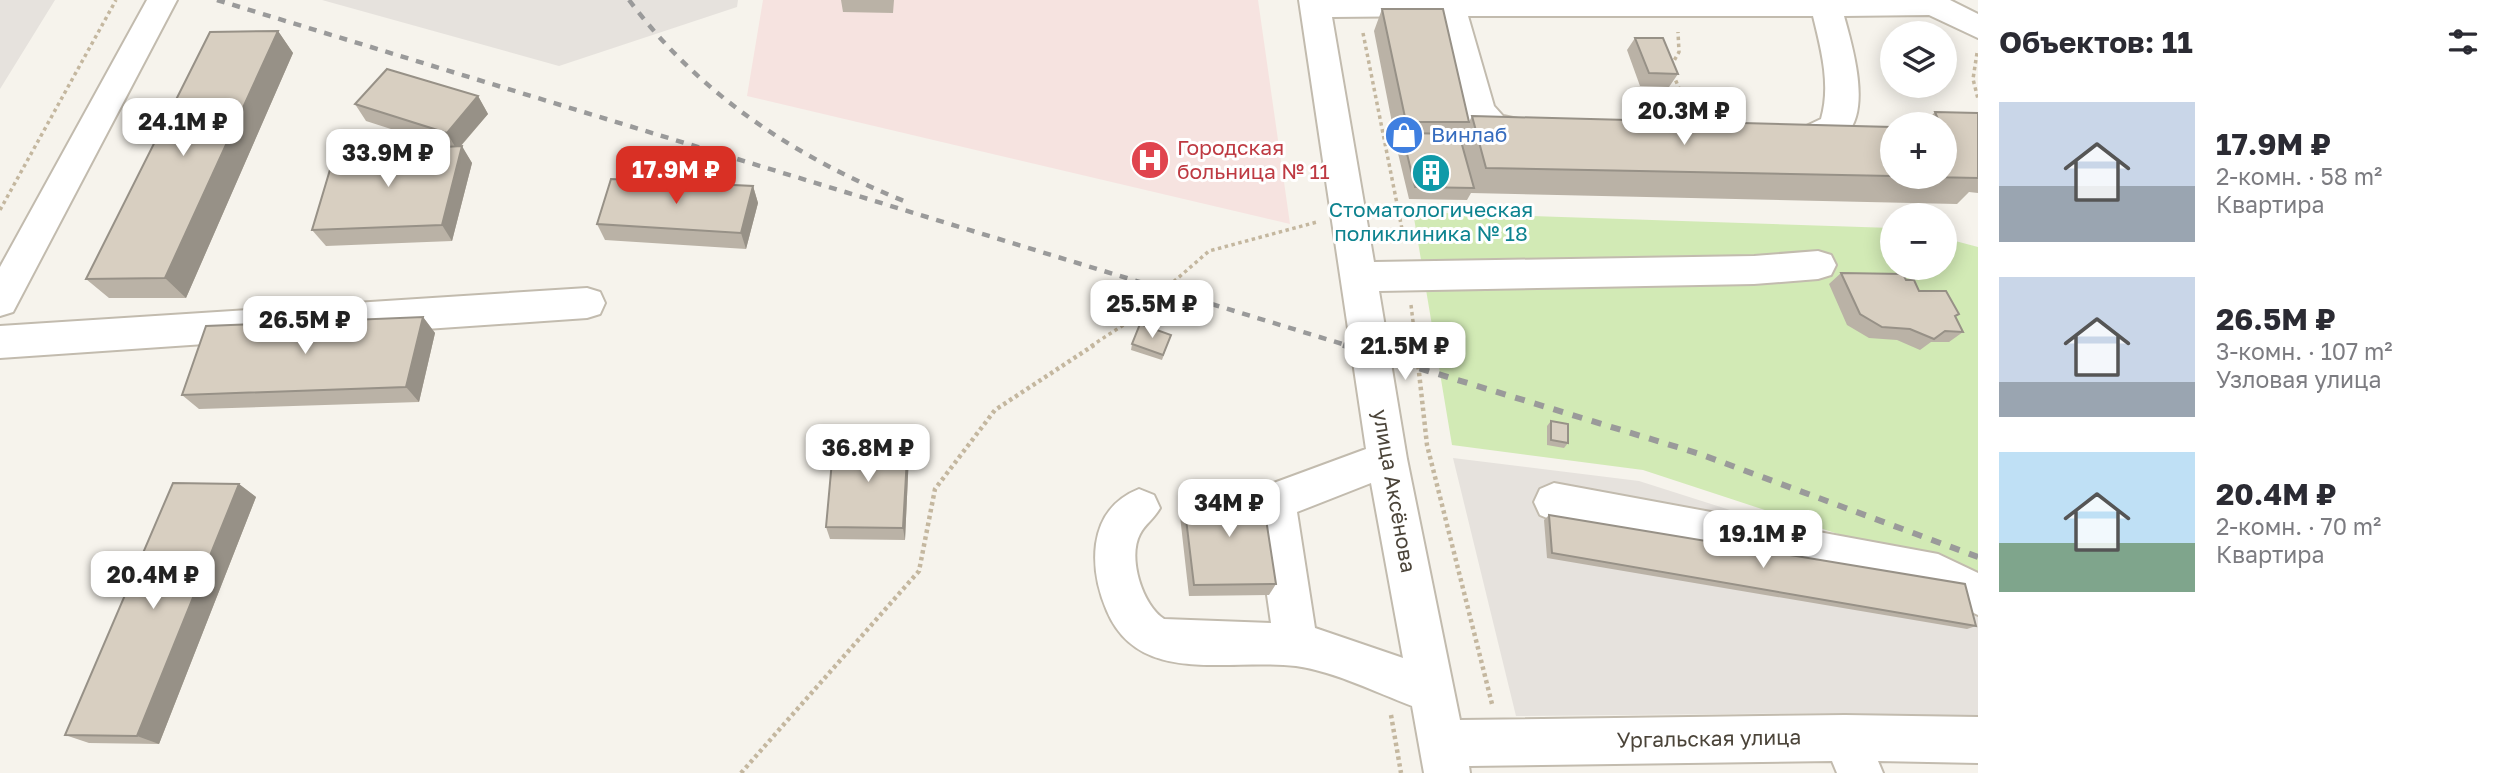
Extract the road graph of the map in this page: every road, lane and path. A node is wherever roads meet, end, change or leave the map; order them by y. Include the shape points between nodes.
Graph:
1 (117, 0) edge
2 (162, 0) edge
3 (1932, 2) edge
4 (1315, 3) edge
5 (1682, 4) edge
6 (1358, 6) junction
7 (1450, 6) junction
8 (1826, 7) junction
9 (1978, 27) edge
10 (1978, 49) edge
11 (1681, 93) junction
12 (1978, 99) edge
13 (1662, 127) edge
14 (1558, 134) edge
15 (1761, 140) joint
16 (0, 210) edge
17 (1348, 214) junction
18 (1818, 265) dead end
19 (1358, 277) junction
20 (1409, 278) junction
21 (0, 301) edge
22 (587, 303) dead end
23 (0, 342) edge
24 (1387, 459) junction
25 (1554, 502) dead end
26 (1139, 508) dead end
27 (1978, 595) edge
28 (1296, 645) junction
29 (1384, 674) junction
30 (1429, 690) junction
31 (1978, 740) edge
32 (1501, 742) junction
33 (1853, 755) edge
34 (1444, 758) edge
35 (741, 773) edge
36 (1401, 773) edge

1 - 16 path
2 - 21 street
3 - 8 street
3 - 9 street
4 - 6 street
4 - 17 street, улица Аксёнова
5 - 7 street
5 - 8 street
5 - 11 path via 1679,45 1671,69
6 - 7 street
6 - 20 path via 1404,228
7 - 14 street via 1479,111 1493,126
8 - 15 street via 1843,99 1835,125 1804,141
10 - 12 path via 1973,79
11 - 13 path via 1649,95
11 - 15 path
17 - 19 street, улица Аксёнова
17 - 35 path via 1209,251 1125,324 995,410 935,489 919,571
18 - 20 street
19 - 20 street
19 - 24 street, улица Аксёнова
20 - 32 path via 1427,445
22 - 23 street
24 - 28 street via 1278,503
24 - 30 street, улица Аксёнова
25 - 27 street via 1938,574
26 - 28 street via 1119,531 1116,568 1128,612 1142,629 1161,640
28 - 29 street
29 - 30 street
29 - 36 path
30 - 34 street, улица Аксёнова
31 - 33 street, Ургальская улица
32 - 33 street, Ургальская улица
32 - 34 street, Ургальская улица

